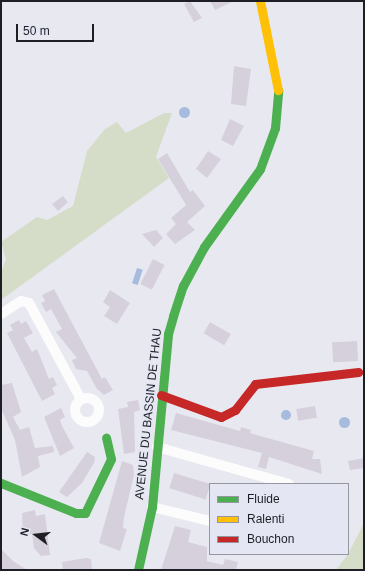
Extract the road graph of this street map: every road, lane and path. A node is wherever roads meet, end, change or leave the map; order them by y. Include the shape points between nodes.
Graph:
1 (260, 1) edge
2 (1, 314) edge
3 (358, 372) dead end
4 (161, 395) junction
5 (81, 399) dead end
6 (106, 438) dead end
7 (156, 448) junction
8 (1, 483) edge
9 (285, 483) edge
10 (152, 507) junction
11 (209, 522) edge
12 (138, 570) edge

1 - 4 main road, AVENUE DU BASSIN DE THAU via 278,77 275,128 260,169 204,247 183,286 168,334
2 - 5 street via 21,301 29,303
3 - 4 main road via 255,384 235,410 221,417
4 - 7 main road, AVENUE DU BASSIN DE THAU
6 - 8 main road via 111,459 85,513 76,513
7 - 9 street
7 - 10 main road, AVENUE DU BASSIN DE THAU
10 - 11 street
10 - 12 main road, AVENUE DU BASSIN DE THAU

